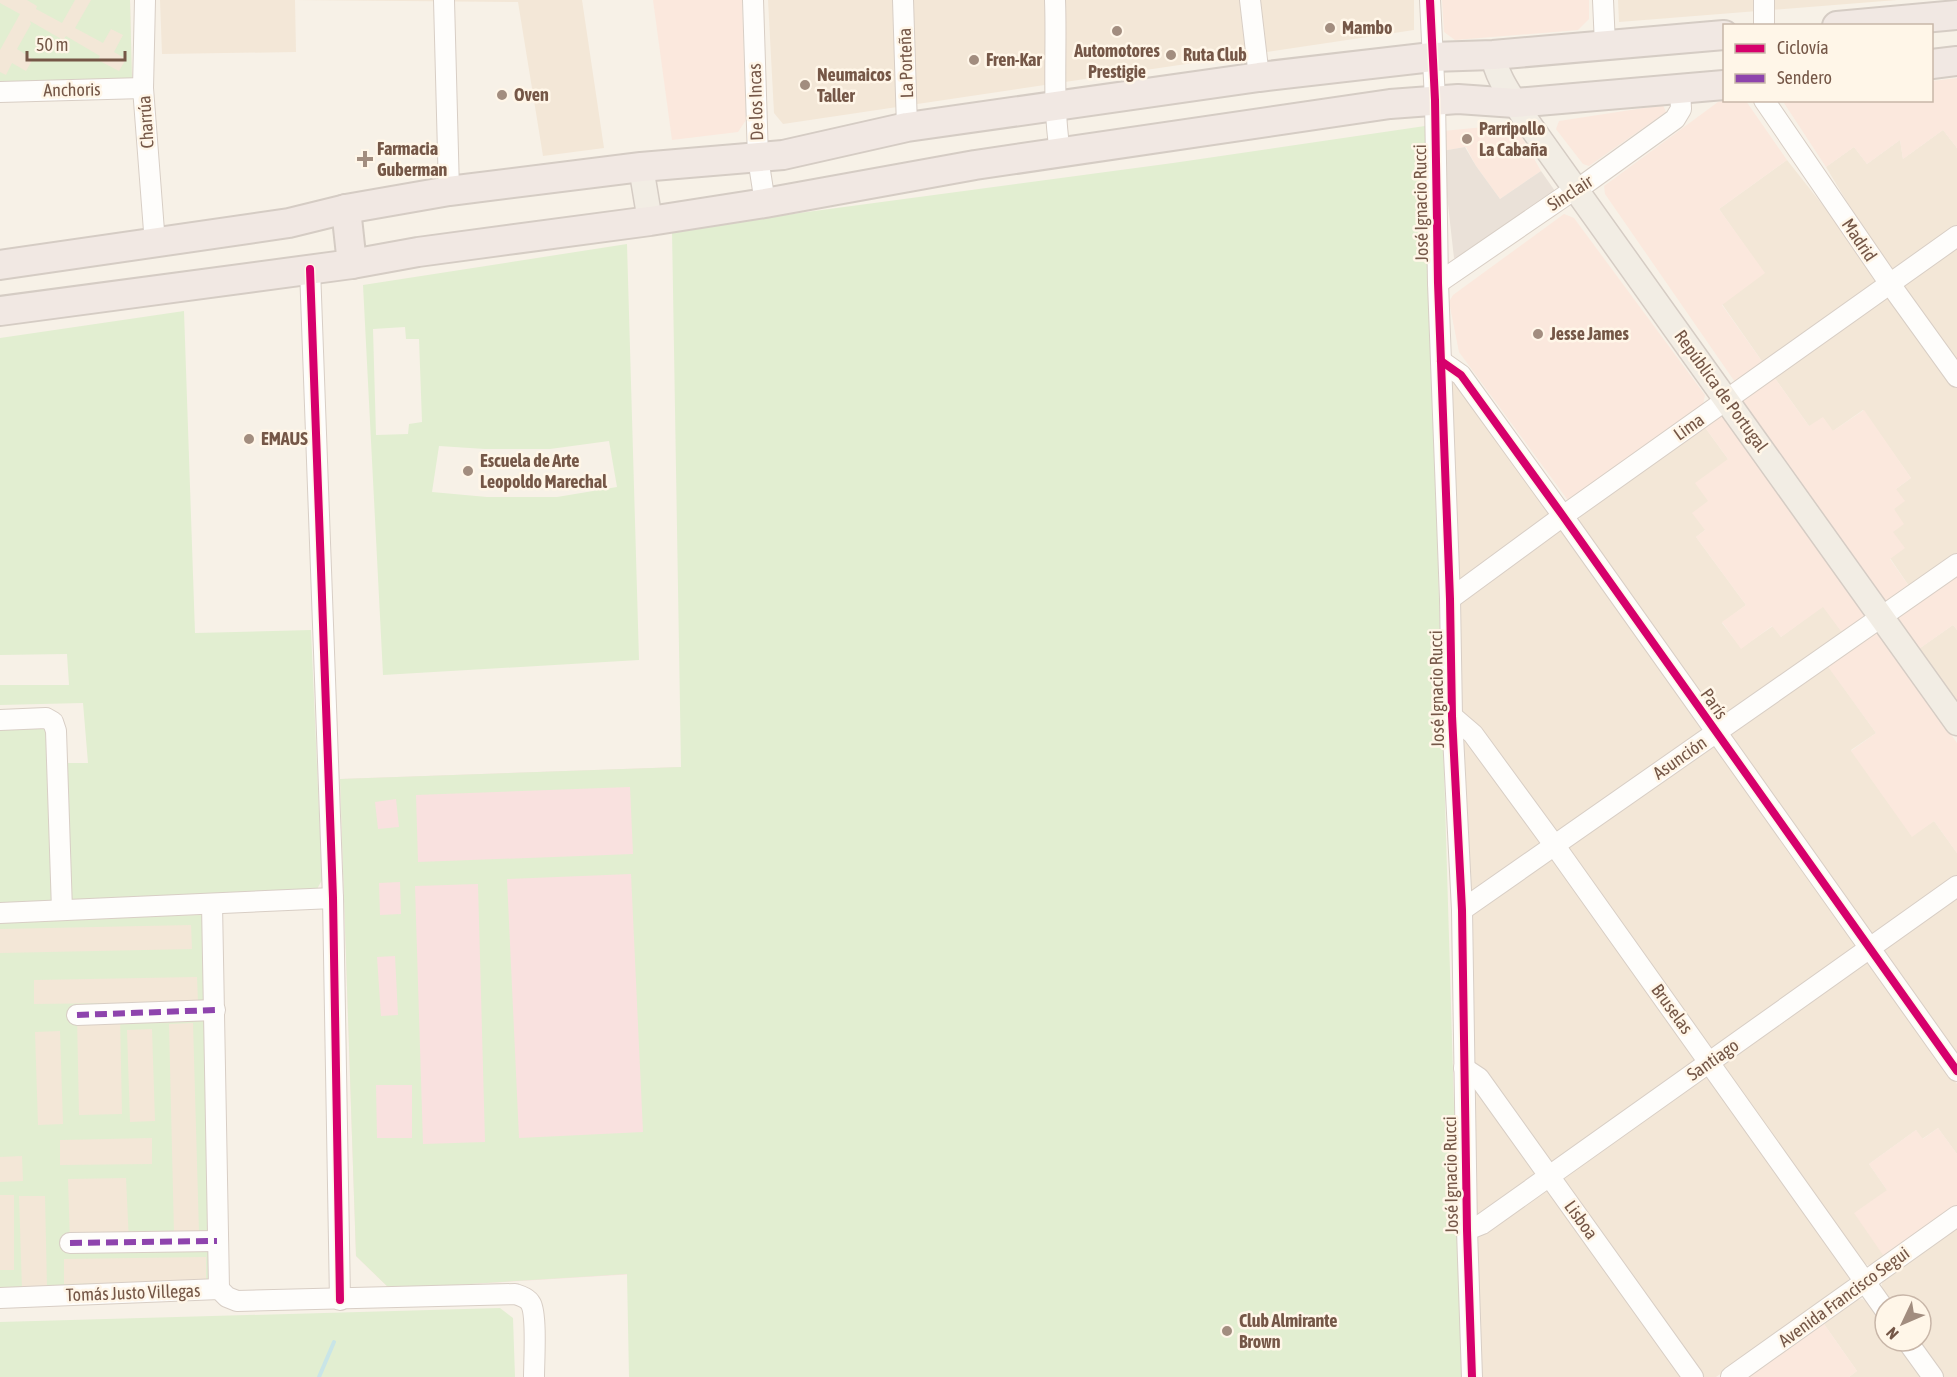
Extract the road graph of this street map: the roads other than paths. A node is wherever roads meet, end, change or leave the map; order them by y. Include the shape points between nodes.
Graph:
1 (145, 0) edge
2 (444, 0) edge
3 (753, 0) edge
4 (903, 0) edge
5 (1055, 0) edge
6 (1250, 0) edge
7 (1430, 0) edge
8 (1603, 0) edge
9 (1764, 0) edge
10 (1953, 15) edge
11 (1764, 24) edge
12 (1858, 24) edge
13 (1723, 35) edge
14 (1605, 45) junction
15 (1493, 55) junction
16 (1432, 57) junction
17 (1957, 61) edge
18 (1933, 64) edge
19 (1259, 77) junction
20 (1723, 85) edge
21 (143, 88) junction
22 (1680, 89) junction
23 (0, 92) edge
24 (1435, 100) junction
25 (1765, 102) edge
26 (1515, 103) junction
27 (1054, 105) junction
28 (907, 127) junction
29 (1059, 148) junction
30 (758, 158) junction
31 (641, 167) junction
32 (1575, 189) junction
33 (449, 191) junction
34 (765, 203) junction
35 (346, 209) junction
36 (650, 221) junction
37 (1957, 236) edge
38 (154, 244) junction
39 (352, 264) junction
40 (0, 265) edge
41 (310, 269) junction
42 (1438, 283) junction
43 (1890, 284) junction
44 (0, 311) edge
45 (1441, 361) junction
46 (1957, 377) edge
47 (1728, 400) junction
48 (1563, 516) junction
49 (1957, 564) edge
50 (1450, 599) junction
51 (1882, 617) junction
52 (1452, 716) junction
53 (0, 720) edge
54 (1957, 723) edge
55 (1716, 733) junction
56 (1555, 846) junction
57 (1957, 886) edge
58 (333, 898) junction
59 (212, 904) junction
60 (62, 910) junction
61 (1462, 910) junction
62 (0, 913) edge
63 (1869, 948) junction
64 (215, 1010) junction
65 (77, 1015) dead end
66 (1710, 1062) junction
67 (1464, 1068) junction
68 (1957, 1071) edge
69 (1549, 1175) junction
70 (1957, 1216) edge
71 (1467, 1230) junction
72 (217, 1241) junction
73 (70, 1243) dead end
74 (1865, 1282) junction
75 (219, 1289) junction
76 (1873, 1293) edge
77 (0, 1298) edge
78 (340, 1300) junction
79 (1916, 1353) edge
80 (534, 1377) edge
81 (1472, 1377) edge
82 (1694, 1377) edge
83 (1731, 1377) edge
84 (1933, 1377) edge

1 - 21 street, Charrúa
2 - 33 street
3 - 30 street, De los Incas
4 - 28 street, La Porteña
5 - 27 street
6 - 19 street
7 - 16 street, José Ignacio Rucci
8 - 14 street
9 - 11 street
10 - 12 highway
13 - 14 highway
14 - 15 highway
15 - 16 highway
15 - 26 main road, República de Portugal via 1495,69
16 - 19 highway
16 - 24 street, José Ignacio Rucci
17 - 18 highway
19 - 27 highway
20 - 22 highway
21 - 23 street, Anchoris
21 - 38 street, Charrúa
22 - 26 highway
22 - 32 street, Sinclair via 1681,109 1675,120
24 - 26 highway
24 - 29 highway
24 - 42 street, José Ignacio Rucci
25 - 43 street, Madrid
26 - 32 main road, República de Portugal
27 - 28 highway
27 - 29 street
28 - 30 highway
29 - 34 highway
30 - 31 highway
30 - 34 street, De los Incas
31 - 33 highway
31 - 36 main road
32 - 42 street, Sinclair
32 - 47 main road, República de Portugal
33 - 35 highway
34 - 36 highway
35 - 38 highway via 289,223
35 - 39 highway
36 - 39 highway
37 - 43 street, Lima
38 - 40 highway
39 - 41 highway
41 - 44 highway
41 - 58 street
42 - 45 street, José Ignacio Rucci
43 - 46 street, Madrid
43 - 47 street, Lima
45 - 48 street, París via 1461,375
45 - 50 street, José Ignacio Rucci
47 - 48 street, Lima
47 - 51 main road, República de Portugal
48 - 50 street, Lima
48 - 55 street, París
49 - 51 street, Asunción
50 - 52 street, José Ignacio Rucci
51 - 54 main road, República de Portugal
51 - 55 street, Asunción
52 - 56 street, Bruselas via 1473,734
52 - 61 street, José Ignacio Rucci
53 - 60 street via 46,717 56,731
55 - 56 street, Asunción
55 - 63 street, París
56 - 61 street, Asunción
56 - 66 street, Bruselas
57 - 63 street, Santiago
58 - 59 street
58 - 78 street
59 - 60 street
59 - 64 street
60 - 62 street
61 - 67 street, José Ignacio Rucci
63 - 66 street, Santiago
63 - 68 street, París
64 - 65 street
64 - 72 street
66 - 69 street, Santiago
66 - 74 street, Bruselas
67 - 69 street, Lisboa via 1479,1078
67 - 71 street, José Ignacio Rucci
69 - 71 street, Santiago via 1482,1224
69 - 82 street, Lisboa
70 - 74 street, Avenida Francisco Segui
71 - 81 street, José Ignacio Rucci
72 - 73 street
72 - 75 street
74 - 76 street, Bruselas
74 - 83 street, Avenida Francisco Segui
75 - 77 street, Tomás Justo Villegas
75 - 78 street, Tomás Justo Villegas via 237,1301
78 - 80 street, Tomás Justo Villegas via 515,1294 524,1297 531,1304 534,1320
79 - 84 street

